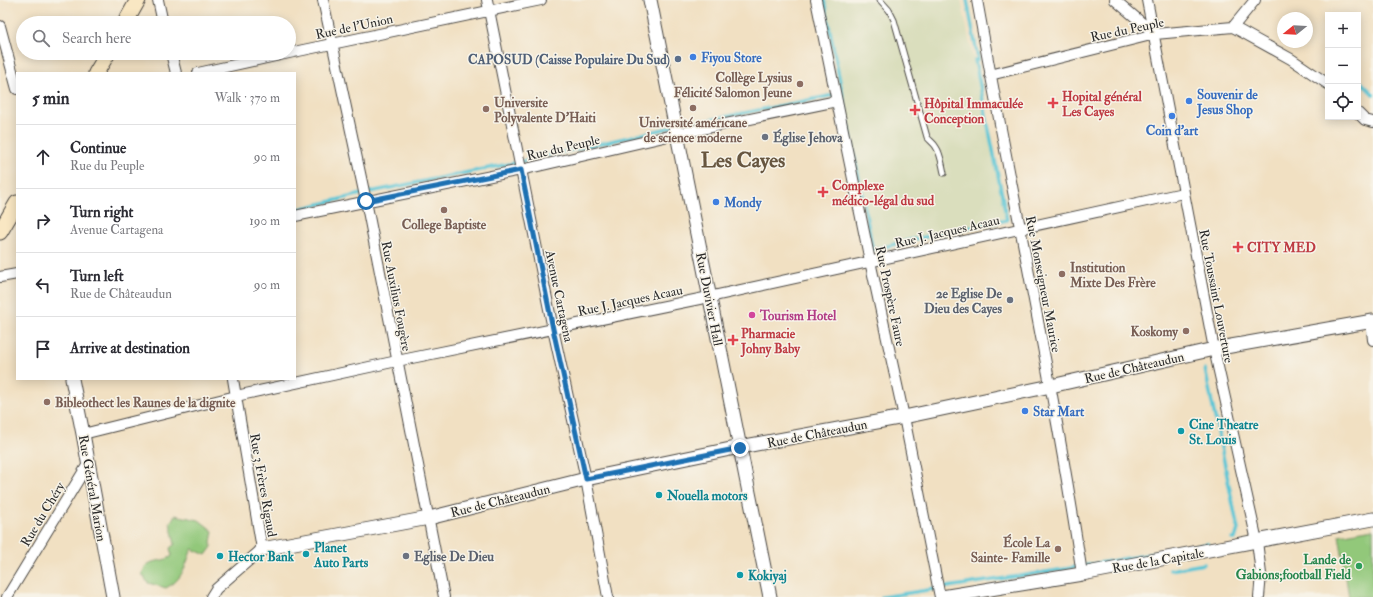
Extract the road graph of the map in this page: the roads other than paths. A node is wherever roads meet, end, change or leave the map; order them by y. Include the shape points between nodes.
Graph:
1 (138, 0) edge
2 (158, 0) edge
3 (323, 0) edge
4 (487, 0) edge
5 (541, 0) edge
6 (650, 0) edge
7 (816, 0) edge
8 (880, 0) edge
9 (977, 0) edge
10 (1114, 0) edge
11 (1148, 0) edge
12 (1255, 0) edge
13 (489, 11) junction
14 (129, 16) edge
15 (161, 16) edge
16 (0, 26) edge
17 (1233, 27) junction
18 (1155, 34) junction
19 (332, 44) junction
20 (296, 52) edge
21 (104, 60) edge
22 (173, 60) edge
23 (257, 60) edge
24 (97, 72) edge
25 (176, 72) edge
26 (203, 72) edge
27 (990, 75) junction
28 (1325, 82) edge
29 (16, 85) edge
30 (837, 101) junction
31 (1361, 116) edge
32 (1373, 122) edge
33 (677, 134) junction
34 (521, 170) junction
35 (944, 173) dead end
36 (1183, 193) junction
37 (366, 201) junction
38 (16, 205) edge
39 (296, 216) edge
40 (1020, 228) junction
41 (0, 232) edge
42 (870, 261) junction
43 (16, 274) edge
44 (0, 277) edge
45 (709, 297) junction
46 (1372, 321) edge
47 (553, 329) junction
48 (1373, 340) edge
49 (1214, 349) junction
50 (397, 361) junction
51 (72, 380) edge
52 (233, 380) edge
53 (1051, 386) junction
54 (236, 396) junction
55 (904, 417) junction
56 (83, 434) junction
57 (740, 448) junction
58 (88, 464) junction
59 (586, 479) junction
60 (429, 518) junction
61 (1373, 519) edge
62 (1257, 541) junction
63 (262, 549) junction
64 (1082, 574) junction
65 (7, 597) edge
66 (113, 597) edge
67 (211, 597) edge
68 (444, 597) edge
69 (608, 597) edge
70 (770, 597) edge
71 (941, 597) edge
72 (1259, 597) edge

1 - 14 main road
2 - 15 street
3 - 19 street, Rue Auxilius Fougère
4 - 13 street, Avenue Cartagena
5 - 13 street, Rue de l'Union
6 - 33 street, Rue Duvivier Hall
7 - 30 street, Rue Prospère Faure
8 - 35 lane via 894,20 927,137 939,151
9 - 27 street, Rue Monseigneur Maurice
10 - 18 street
11 - 18 street, Rue Toussaint Louverture
12 - 17 street
13 - 19 street, Rue de l'Union
13 - 34 street, Avenue Cartagena
16 - 29 street
17 - 18 street, Rue du Peuple
17 - 28 street via 1291,59
18 - 27 street, Rue du Peuple
18 - 36 street, Rue Toussaint Louverture
19 - 20 street, Rue de l'Union
19 - 37 street, Rue Auxilius Fougère
21 - 24 main road
22 - 25 street
23 - 26 street, Rue de l'Union
27 - 40 street, Rue Monseigneur Maurice
30 - 33 street, Rue du Peuple
30 - 42 street, Rue Prospère Faure
31 - 32 street
33 - 34 street, Rue du Peuple
33 - 45 street, Rue Duvivier Hall
34 - 37 street, Rue du Peuple
34 - 47 street, Avenue Cartagena
36 - 40 street, Rue J. Jacques Acaau
36 - 49 street, Rue Toussaint Louverture
37 - 39 street, Rue du Peuple
37 - 50 street, Rue Auxilius Fougère
38 - 41 main road
40 - 42 street, Rue J. Jacques Acaau
40 - 53 street, Rue Monseigneur Maurice
42 - 45 street, Rue J. Jacques Acaau
42 - 55 street, Rue Prospère Faure
43 - 44 street
45 - 47 street, Rue J. Jacques Acaau
45 - 57 street, Rue Duvivier Hall
46 - 48 street
46 - 49 street, Rue de Châteaudun
47 - 50 street, Rue J. Jacques Acaau
47 - 59 street, Avenue Cartagena
49 - 53 street, Rue de Châteaudun
49 - 62 street, Rue Toussaint Louverture
50 - 54 street, Rue J. Jacques Acaau
50 - 60 street, Rue Auxilius Fougère
51 - 56 street, Rue Général Marion
52 - 54 street, Rue 3 Frères Rigaud
53 - 55 street, Rue de Châteaudun
53 - 64 street, Rue Monseigneur Maurice
54 - 56 street, Rue J. Jacques Acaau
54 - 63 street, Rue 3 Frères Rigaud
55 - 57 street, Rue de Châteaudun
55 - 71 street, Rue Prospère Faure
56 - 58 street, Rue Général Marion
57 - 59 street, Rue de Châteaudun
57 - 70 street, Rue Duvivier Hall
58 - 65 street, Rue du Chéry
58 - 66 street, Rue Général Marion
59 - 60 street, Rue de Châteaudun
59 - 69 street, Avenue Cartagena
60 - 63 street, Rue de Châteaudun
60 - 68 street, Rue Auxilius Fougère
61 - 62 street, Rue de la Capitale
62 - 64 street, Rue de la Capitale
62 - 72 street, Rue Toussaint Louverture via 1261,574
63 - 67 street, Rue 3 Frères Rigaud via 216,589
64 - 71 street, Rue de la Capitale

